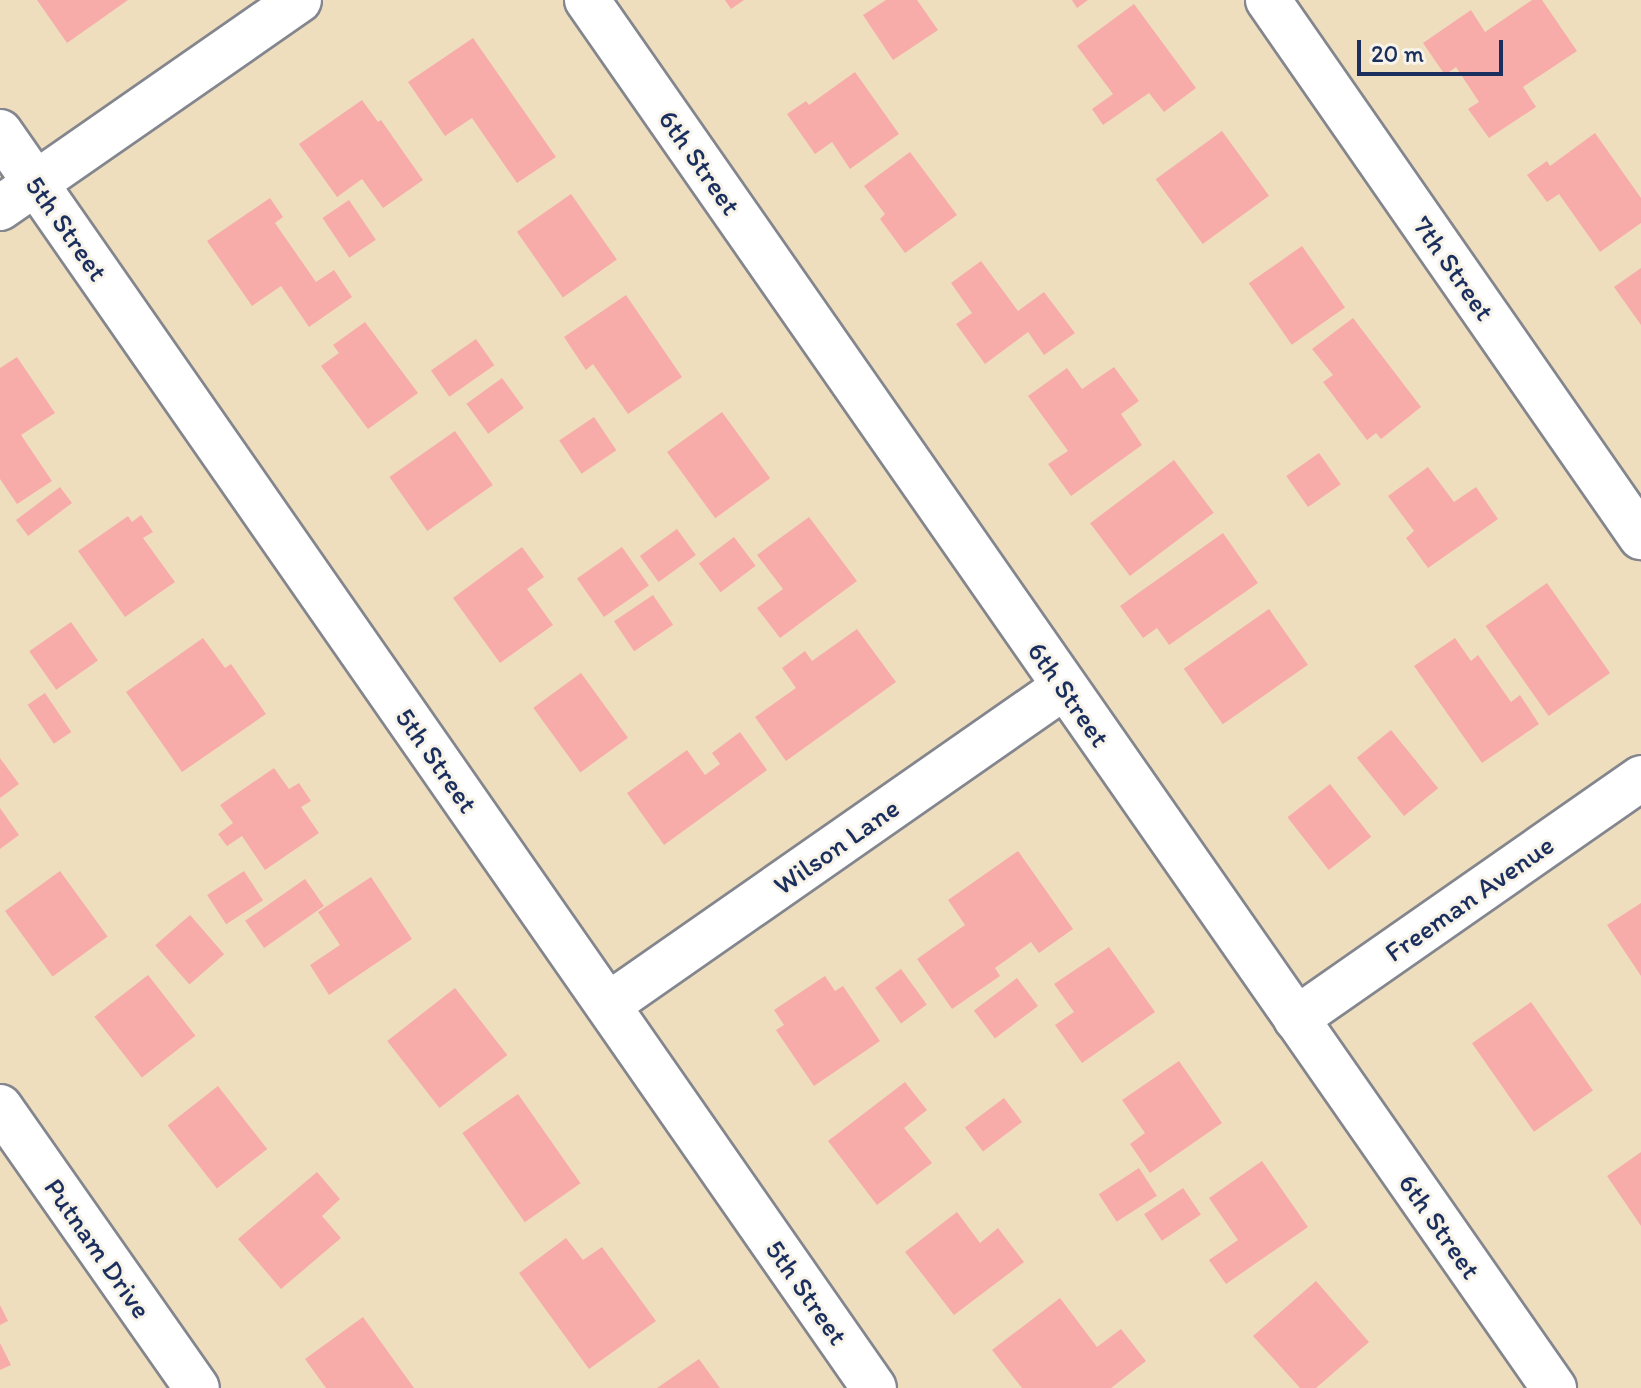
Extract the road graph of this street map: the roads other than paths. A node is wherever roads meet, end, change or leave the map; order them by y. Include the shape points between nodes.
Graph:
1 (299, 0) edge
2 (587, 0) edge
3 (1268, 0) edge
4 (0, 132) edge
5 (35, 183) junction
6 (0, 208) edge
7 (1641, 537) edge
8 (1064, 687) junction
9 (1641, 778) edge
10 (608, 1005) junction
11 (1296, 1019) junction
12 (0, 1107) edge
13 (197, 1388) edge
14 (874, 1388) edge
15 (1554, 1388) edge

1 - 5 street
2 - 8 street, 6th Street
3 - 7 street, 7th Street
4 - 5 street, 5th Street
5 - 6 street
5 - 10 street, 5th Street
8 - 10 street, Wilson Lane
8 - 11 street, 6th Street
9 - 11 street, Freeman Avenue
10 - 14 street, 5th Street
11 - 15 street, 6th Street
12 - 13 street, Putnam Drive

